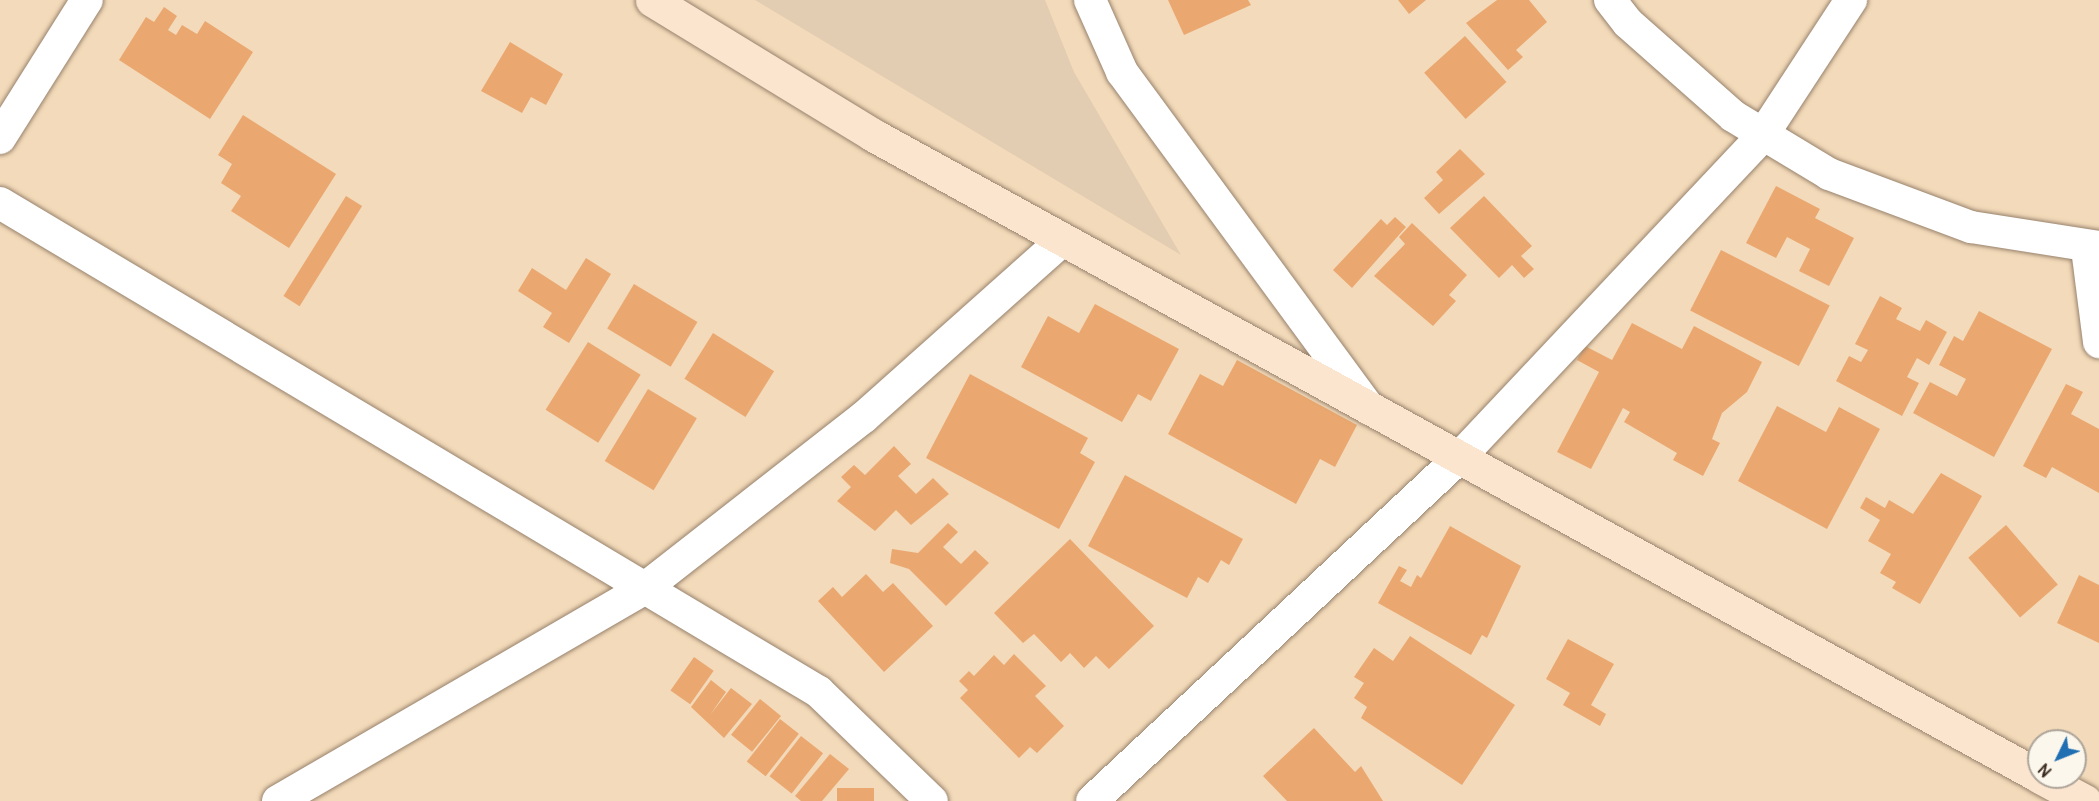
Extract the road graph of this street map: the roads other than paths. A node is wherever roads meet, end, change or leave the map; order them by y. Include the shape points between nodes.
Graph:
1 (87, 0) edge
2 (652, 0) edge
3 (1090, 0) edge
4 (1610, 0) edge
5 (1851, 0) edge
6 (1762, 136) junction
7 (0, 138) edge
8 (0, 203) edge
9 (1063, 240) junction
10 (2093, 248) edge
11 (2099, 342) edge
12 (1370, 410) junction
13 (1458, 459) junction
14 (645, 588) junction
15 (2027, 770) edge
16 (2062, 789) edge
17 (278, 801) edge
18 (932, 801) edge
19 (1092, 801) edge
20 (2085, 801) edge

1 - 7 street
2 - 9 street via 873,135
3 - 12 street via 1122,72
4 - 6 street via 1628,23
5 - 6 street
6 - 10 street via 1829,174 1971,227
6 - 13 street
8 - 14 street
9 - 12 street
9 - 14 street via 864,417
10 - 11 street
12 - 13 street
13 - 15 street
13 - 19 street
14 - 17 street
14 - 18 street via 819,692
16 - 20 street

